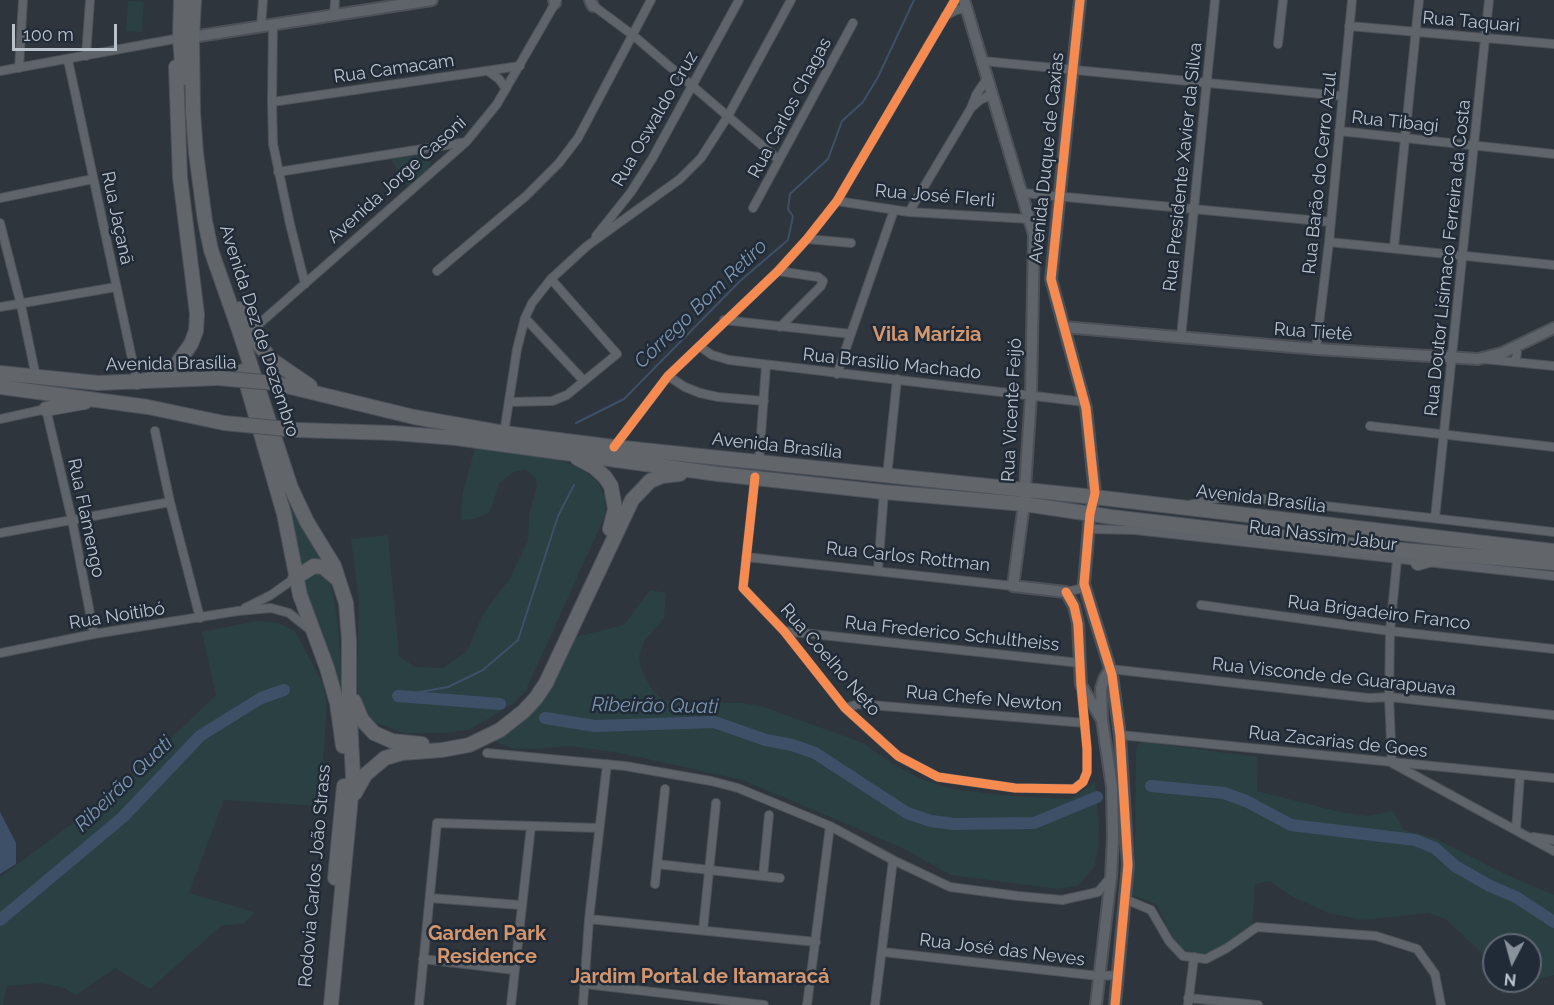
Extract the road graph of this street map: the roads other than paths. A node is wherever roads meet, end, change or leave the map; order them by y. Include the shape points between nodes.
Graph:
1 (23, 0) edge
2 (90, 0) edge
3 (181, 0) edge
4 (194, 0) edge
5 (262, 0) edge
6 (335, 0) edge
7 (425, 0) edge
8 (651, 0) edge
9 (739, 0) edge
10 (791, 0) edge
11 (955, 0) edge
12 (1080, 0) edge
13 (1215, 0) edge
14 (1283, 0) edge
15 (1352, 0) edge
16 (1419, 0) edge
17 (1489, 0) edge
18 (556, 1) edge
19 (590, 2) edge
20 (966, 4) edge
21 (334, 15) junction
22 (944, 17) junction
23 (853, 23) dead end
24 (273, 24) junction
25 (261, 26) junction
26 (1349, 26) junction
27 (1415, 32) junction
28 (634, 36) junction
29 (188, 38) junction
30 (1484, 38) junction
31 (1278, 44) dead end
32 (1554, 44) edge
33 (86, 57) junction
34 (68, 60) junction
35 (983, 61) junction
36 (520, 66) junction
37 (19, 68) junction
38 (0, 71) edge
39 (488, 71) junction
40 (1072, 71) junction
41 (988, 78) junction
42 (1207, 83) junction
43 (692, 85) junction
44 (506, 89) junction
45 (993, 94) junction
46 (1342, 96) junction
47 (272, 102) junction
48 (970, 108) junction
49 (728, 116) junction
50 (1340, 131) junction
51 (1405, 138) junction
52 (466, 142) junction
53 (1475, 146) junction
54 (1554, 154) edge
55 (779, 160) junction
56 (278, 172) junction
57 (93, 179) junction
58 (1023, 193) junction
59 (1059, 196) junction
60 (0, 198) edge
61 (837, 201) junction
62 (753, 208) dead end
63 (1194, 209) junction
64 (894, 210) junction
65 (909, 212) junction
66 (1030, 219) junction
67 (1331, 222) junction
68 (0, 223) edge
69 (1034, 235) junction
70 (1055, 235) junction
71 (807, 238) junction
72 (1329, 242) junction
73 (850, 243) dead end
74 (587, 246) junction
75 (1394, 247) junction
76 (1463, 255) junction
77 (1554, 265) edge
78 (437, 271) dead end
79 (778, 271) junction
80 (551, 279) junction
81 (1052, 279) junction
82 (1034, 283) junction
83 (305, 284) junction
84 (116, 287) junction
85 (21, 304) junction
86 (0, 307) edge
87 (525, 318) junction
88 (724, 320) junction
89 (780, 327) junction
90 (1064, 327) junction
91 (1554, 328) edge
92 (251, 332) junction
93 (851, 334) junction
94 (1181, 337) junction
95 (699, 346) junction
96 (1316, 349) junction
97 (1516, 350) junction
98 (1453, 357) junction
99 (1501, 357) junction
100 (1515, 362) junction
101 (1526, 364) junction
102 (766, 365) junction
103 (1554, 366) edge
104 (0, 374) edge
105 (837, 374) junction
106 (668, 376) junction
107 (36, 377) junction
108 (897, 379) junction
109 (584, 381) junction
110 (137, 382) junction
111 (0, 387) edge
112 (1031, 395) junction
113 (331, 396) junction
114 (102, 400) junction
115 (510, 402) junction
116 (764, 402) junction
117 (1085, 402) junction
118 (46, 409) junction
119 (0, 418) edge
120 (1370, 426) dead end
121 (155, 430) dead end
122 (504, 433) junction
123 (1445, 434) junction
124 (614, 447) junction
125 (1554, 447) edge
126 (567, 453) junction
127 (759, 462) junction
128 (718, 474) junction
129 (887, 476) junction
130 (755, 477) junction
131 (884, 492) junction
132 (1024, 497) junction
133 (1094, 497) junction
134 (170, 502) junction
135 (1177, 508) junction
136 (1090, 514) junction
137 (1112, 517) junction
138 (1435, 518) junction
139 (72, 520) junction
140 (1089, 529) junction
141 (1135, 530) junction
142 (1554, 532) edge
143 (0, 533) edge
144 (1554, 551) edge
145 (1452, 553) junction
146 (746, 557) junction
147 (1397, 560) junction
148 (1418, 563) junction
149 (1554, 563) edge
150 (878, 570) junction
151 (1554, 576) edge
152 (296, 578) junction
153 (1084, 584) junction
154 (1013, 586) junction
155 (343, 587) junction
156 (1066, 592) junction
157 (1201, 605) dead end
158 (238, 611) junction
159 (200, 618) junction
160 (784, 631) junction
161 (1390, 632) junction
162 (94, 634) junction
163 (315, 635) junction
164 (1554, 650) edge
165 (0, 652) edge
166 (1080, 663) junction
167 (1110, 669) junction
168 (349, 676) junction
169 (1081, 685) junction
170 (1389, 697) junction
171 (845, 708) junction
172 (1554, 715) edge
173 (1102, 720) junction
174 (1085, 723) junction
175 (1120, 735) junction
176 (488, 753) dead end
177 (1392, 763) junction
178 (607, 764) junction
179 (1520, 775) junction
180 (1554, 778) edge
181 (665, 789) dead end
182 (716, 802) dead end
183 (351, 807) junction
184 (769, 815) dead end
185 (531, 826) junction
186 (830, 826) junction
187 (599, 828) junction
188 (1516, 830) junction
189 (1529, 837) junction
190 (1554, 840) edge
191 (1554, 851) edge
192 (893, 860) junction
193 (657, 864) junction
194 (710, 870) junction
195 (763, 876) junction
196 (1111, 877) junction
197 (780, 878) dead end
198 (655, 884) dead end
199 (430, 898) junction
200 (1125, 899) junction
201 (520, 905) junction
202 (590, 918) junction
203 (703, 930) junction
204 (816, 942) junction
205 (883, 952) junction
206 (1194, 957) junction
207 (423, 960) junction
208 (514, 970) junction
209 (1118, 975) junction
210 (1099, 976) junction
211 (585, 984) junction
212 (1188, 1001) edge
213 (321, 1005) edge
214 (331, 1005) edge
215 (419, 1005) edge
216 (511, 1005) edge
217 (583, 1005) edge
218 (764, 1005) edge
219 (807, 1005) edge
220 (875, 1005) edge
221 (1096, 1005) edge
222 (1115, 1005) edge
223 (1257, 1005) edge
224 (1441, 1005) edge

1 - 37 street
2 - 33 street
3 - 29 highway, Avenida Dez de Dezembro
4 - 29 highway, Avenida Dez de Dezembro
5 - 25 street
6 - 21 street
7 - 21 street
8 - 28 street
9 - 43 street, Rua Oswaldo Cruz
10 - 49 street
11 - 22 street
12 - 40 street, Avenida Duque de Caxias
13 - 42 street, Rua Presidente Xavier da Silva
14 - 31 street
15 - 26 street, Rua Barão do Cerro Azul
16 - 27 street
17 - 30 street, Rua Doutor Lisímaco Ferreira da Costa
18 - 36 street, Avenida Jorge Casoni
19 - 28 street
20 - 22 street
20 - 35 street, Rua Vicente Feijó
21 - 24 street
22 - 61 street
23 - 55 street, Rua Carlos Chagas
24 - 25 street
24 - 47 street
25 - 29 street
26 - 27 street, Rua Taquari
26 - 46 street, Rua Barão do Cerro Azul
27 - 30 street, Rua Taquari
27 - 51 street
28 - 43 street
28 - 78 street via 578,138 559,163
29 - 33 street
29 - 92 highway via 198,51 212,227 221,262
29 - 110 highway via 176,58 180,167 196,331 187,350 168,372
29 - 152 highway, Avenida Dez de Dezembro via 188,155 203,252 233,334 279,492
29 - 155 highway, Avenida Dez de Dezembro via 196,153 211,250 291,488
30 - 32 street, Rua Taquari
30 - 53 street, Rua Doutor Lisímaco Ferreira da Costa
33 - 34 street
34 - 37 street
34 - 57 street, Rua Jaçanã
35 - 40 street
35 - 41 street, Rua Vicente Feijó
36 - 39 street, Rua Camacam
36 - 44 street, Avenida Jorge Casoni
37 - 38 street
39 - 44 street
39 - 47 street, Rua Camacam
40 - 42 street
40 - 59 street, Avenida Duque de Caxias
41 - 45 street, Rua Vicente Feijó
41 - 48 street
42 - 46 street
42 - 63 street, Rua Presidente Xavier da Silva
43 - 49 street
43 - 74 street, Rua Oswaldo Cruz via 632,192
44 - 52 street, Avenida Jorge Casoni
45 - 48 street
45 - 58 street, Rua Vicente Feijó
46 - 50 street, Rua Barão do Cerro Azul
47 - 56 street
48 - 65 street
49 - 55 street
49 - 74 street via 700,158 680,179
50 - 51 street, Rua Tibagi
50 - 67 street, Rua Barão do Cerro Azul
51 - 53 street, Rua Tibagi
51 - 75 street
52 - 56 street
52 - 83 street, Avenida Jorge Casoni
53 - 54 street, Rua Tibagi
53 - 76 street, Rua Doutor Lisímaco Ferreira da Costa
55 - 62 street, Rua Carlos Chagas
56 - 83 street
57 - 60 street
57 - 84 street, Rua Jaçanã
58 - 59 street
58 - 66 street, Rua Vicente Feijó
59 - 63 street
59 - 70 street, Avenida Duque de Caxias
61 - 64 street, Rua José FIerli
61 - 71 street
63 - 67 street
63 - 94 street, Rua Presidente Xavier da Silva
64 - 65 street, Rua José FIerli
64 - 93 street
65 - 66 street, Rua José FIerli
66 - 69 street, Rua Vicente Feijó
67 - 72 street, Rua Barão do Cerro Azul
68 - 85 street
69 - 70 street
69 - 82 street, Rua Vicente Feijó
70 - 81 street, Avenida Duque de Caxias
71 - 73 street
71 - 79 street
72 - 75 street
72 - 96 street, Rua Barão do Cerro Azul
74 - 80 street
75 - 76 street
76 - 77 street
76 - 98 street, Rua Doutor Lisímaco Ferreira da Costa
79 - 88 street
79 - 89 street via 823,280
80 - 87 street
80 - 109 street via 617,354
81 - 82 street
81 - 90 street, Avenida Duque de Caxias
82 - 112 street, Rua Vicente Feijó
83 - 92 street, Avenida Jorge Casoni
84 - 85 street
84 - 110 street, Rua Jaçanã
85 - 86 street
85 - 107 street
87 - 109 street
87 - 115 street
88 - 89 street
88 - 95 street
89 - 93 street
90 - 94 street, Rua Tietê
90 - 117 street, Avenida Duque de Caxias
91 - 97 street, Rua Tietê
92 - 113 highway via 272,360
93 - 105 street
94 - 96 street, Rua Tietê
95 - 102 street, Rua Brasilio Machado via 720,358
95 - 106 street
96 - 98 street, Rua Tietê
97 - 99 street, Rua Tietê
97 - 100 street
97 - 101 street
98 - 99 street, Rua Tietê
98 - 123 street, Rua Doutor Lisímaco Ferreira da Costa
99 - 100 street
100 - 101 street
101 - 103 street
102 - 105 street, Rua Brasilio Machado
102 - 116 street
104 - 107 highway, Avenida Brasília
105 - 108 street, Rua Brasilio Machado
106 - 116 street via 700,393
106 - 124 street
107 - 110 highway, Avenida Brasília
108 - 112 street, Rua Brasilio Machado
108 - 129 street
109 - 115 street via 552,401
110 - 113 highway, Avenida Brasília, bridge via 218,378 274,383
111 - 114 highway, Avenida Brasília
112 - 117 street, Rua Brasilio Machado
112 - 132 street, Rua Vicente Feijó
113 - 122 highway, Avenida Brasília via 414,417
114 - 118 highway
114 - 126 highway, Avenida Brasília, bridge via 224,423 424,435
115 - 122 street
116 - 127 street
117 - 133 street, Avenida Duque de Caxias
118 - 119 street
118 - 139 street, Rua Flamengo
120 - 123 street
121 - 134 street
122 - 124 highway, Avenida Brasília
123 - 125 street
123 - 138 street, Rua Doutor Lisímaco Ferreira da Costa
124 - 127 highway, Avenida Brasília
126 - 128 highway, Avenida Brasília
126 - 168 highway via 605,477 611,486 615,509 612,524 541,680 518,707 483,731 458,740 414,744 392,741 365,726
127 - 129 highway, Avenida Brasília
128 - 130 highway, Avenida Brasília
128 - 183 highway via 663,476 640,489 618,525 546,683 524,711 500,730 469,744 385,758 365,775
129 - 132 highway, Avenida Brasília
130 - 131 highway, Avenida Brasília
130 - 146 street, Rua Coelho Neto
131 - 132 highway, Avenida Brasília
131 - 150 street
132 - 133 highway, Avenida Brasília
132 - 136 highway, Avenida Brasília
132 - 154 street, Rua Vicente Feijó
133 - 135 highway, Avenida Brasília
133 - 136 street, Avenida Duque de Caxias
134 - 139 street
134 - 159 street
135 - 138 street via 1246,496
135 - 144 highway, Avenida Brasília
136 - 137 highway, Avenida Brasília
136 - 140 street, Avenida Duque de Caxias
137 - 141 highway
137 - 145 highway, Avenida Brasília
138 - 142 street
139 - 143 street
139 - 162 street, Rua Flamengo
140 - 141 street, Rua Nassim Jabur
140 - 153 street, Avenida Duque de Caxias
141 - 147 street, Rua Nassim Jabur
145 - 148 highway
145 - 149 highway, Avenida Brasília
146 - 150 street, Rua Carlos Rottman
146 - 160 street, Rua Coelho Neto via 743,588
147 - 148 street, Rua Nassim Jabur
147 - 161 street
148 - 151 street, Rua Nassim Jabur
150 - 154 street, Rua Carlos Rottman
152 - 155 highway via 319,566 333,573
152 - 158 street, Rua Noitibó via 271,596
152 - 163 highway, Rodovia Carlos João Strass
153 - 156 street
153 - 167 street, Avenida Duque de Caxias
154 - 156 street, Rua Carlos Rottman
155 - 168 highway, Rodovia Carlos João Strass
156 - 166 street via 1078,624
157 - 161 street, Rua Brigadeiro Franco
158 - 159 street, Rua Noitibó
158 - 163 street, Rua Noitibó via 284,611
159 - 162 street, Rua Noitibó
160 - 166 street, Rua Frederico Schultheiss
160 - 171 street, Rua Coelho Neto
161 - 164 street, Rua Brigadeiro Franco
161 - 170 street
162 - 165 street, Rua Noitibó
163 - 213 highway, Rodovia Carlos João Strass via 337,703 344,761
166 - 169 street
167 - 170 street, Rua Visconde de Guarapuava
167 - 173 street via 1101,689
167 - 175 street, Avenida Duque de Caxias
168 - 183 highway, Rodovia Carlos João Strass
169 - 173 street
169 - 174 street
170 - 172 street, Rua Visconde de Guarapuava
170 - 177 street
171 - 174 street, Rua Chefe Newton via 859,704
171 - 174 street, Rua Coelho Neto via 897,756 938,777 1015,788 1074,789 1083,782 1087,772
173 - 196 street via 1114,821
175 - 177 street, Rua Zacarias de Goes
175 - 200 street, Avenida Duque de Caxias via 1128,865
176 - 178 street
177 - 179 street, Rua Zacarias de Goes
177 - 188 street
178 - 186 street via 738,788
178 - 187 street
179 - 180 street, Rua Zacarias de Goes
179 - 188 street
181 - 193 street
182 - 194 street
183 - 214 highway, Rodovia Carlos João Strass
184 - 195 street
185 - 187 street
185 - 199 street via 438,823
185 - 201 street
186 - 192 street
186 - 204 street
187 - 202 street
188 - 189 street
189 - 190 street
189 - 191 street
192 - 196 street via 950,887 1062,900 1098,891
192 - 205 street
193 - 194 street
193 - 198 street
194 - 195 street
194 - 203 street
195 - 197 street
196 - 210 street
199 - 201 street
199 - 207 street
200 - 206 street via 1151,910 1169,941 1183,956
200 - 209 street, Avenida Duque de Caxias
201 - 208 street
202 - 203 street
202 - 211 street
203 - 204 street
204 - 219 street
205 - 210 street, Rua José das Neves
205 - 220 street
206 - 212 street
206 - 224 street via 1206,958 1227,948 1257,927 1376,936 1417,949 1436,974
207 - 208 street
207 - 215 street
208 - 216 street
209 - 210 street, Rua José das Neves
209 - 222 street, Avenida Duque de Caxias
210 - 221 street
211 - 217 street
211 - 218 street
212 - 223 street

